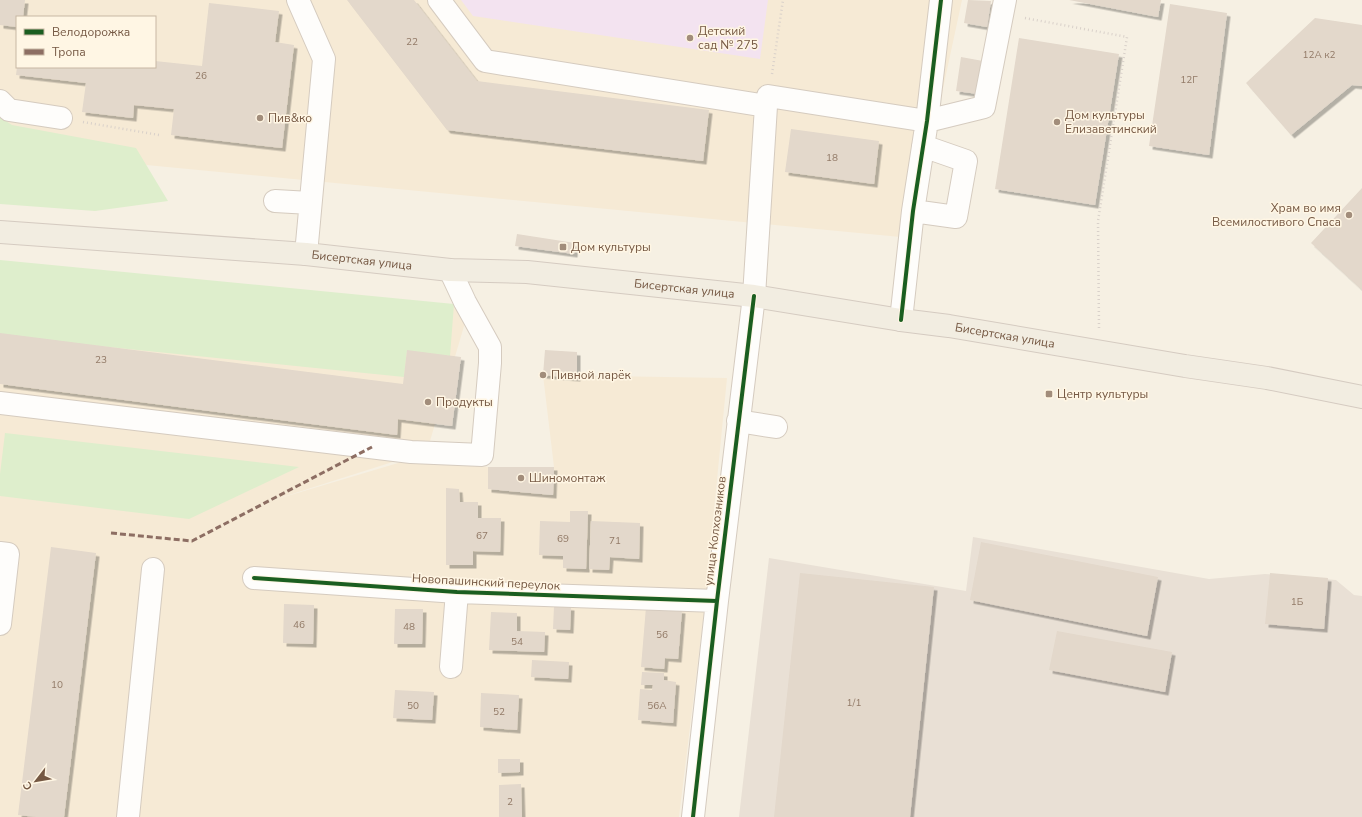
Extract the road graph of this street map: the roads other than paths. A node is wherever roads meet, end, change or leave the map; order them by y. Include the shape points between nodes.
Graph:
1 (298, 0) edge
2 (439, 0) edge
3 (940, 0) edge
4 (1005, 0) edge
5 (0, 101) edge
6 (767, 101) junction
7 (61, 118) road end
8 (927, 121) junction
9 (923, 146) junction
10 (275, 201) dead end
11 (310, 203) junction
12 (913, 211) junction
13 (0, 232) edge
14 (306, 254) junction
15 (450, 270) junction
16 (754, 296) junction
17 (901, 320) junction
18 (1362, 397) edge
19 (0, 403) edge
20 (738, 420) junction
21 (776, 427) dead end
22 (0, 553) edge
23 (152, 569) dead end
24 (254, 578) dead end
25 (457, 592) junction
26 (717, 600) junction
27 (0, 624) edge
28 (451, 667) dead end
29 (128, 817) edge
30 (693, 817) edge

1 - 11 street via 324,59
2 - 6 street via 485,61
3 - 8 street
4 - 8 street via 984,107
5 - 7 street via 9,110
6 - 8 street
6 - 16 street, улица Колхозников
8 - 9 street
9 - 12 street
9 - 12 street via 966,161 956,217
10 - 11 street
11 - 14 street
12 - 17 street
13 - 14 main road, Бисертская улица
14 - 15 main road, Бисертская улица
15 - 16 main road, Бисертская улица via 527,272
15 - 19 street via 490,348 482,455 411,452
16 - 17 main road, Бисертская улица
16 - 20 street, улица Колхозников
17 - 18 main road, Бисертская улица via 1267,378
20 - 21 street
20 - 26 street, улица Колхозников
22 - 27 street via 8,554
23 - 29 street
24 - 25 street, Новопашинский переулок
25 - 26 street, Новопашинский переулок
25 - 28 street
26 - 30 street, улица Колхозников

